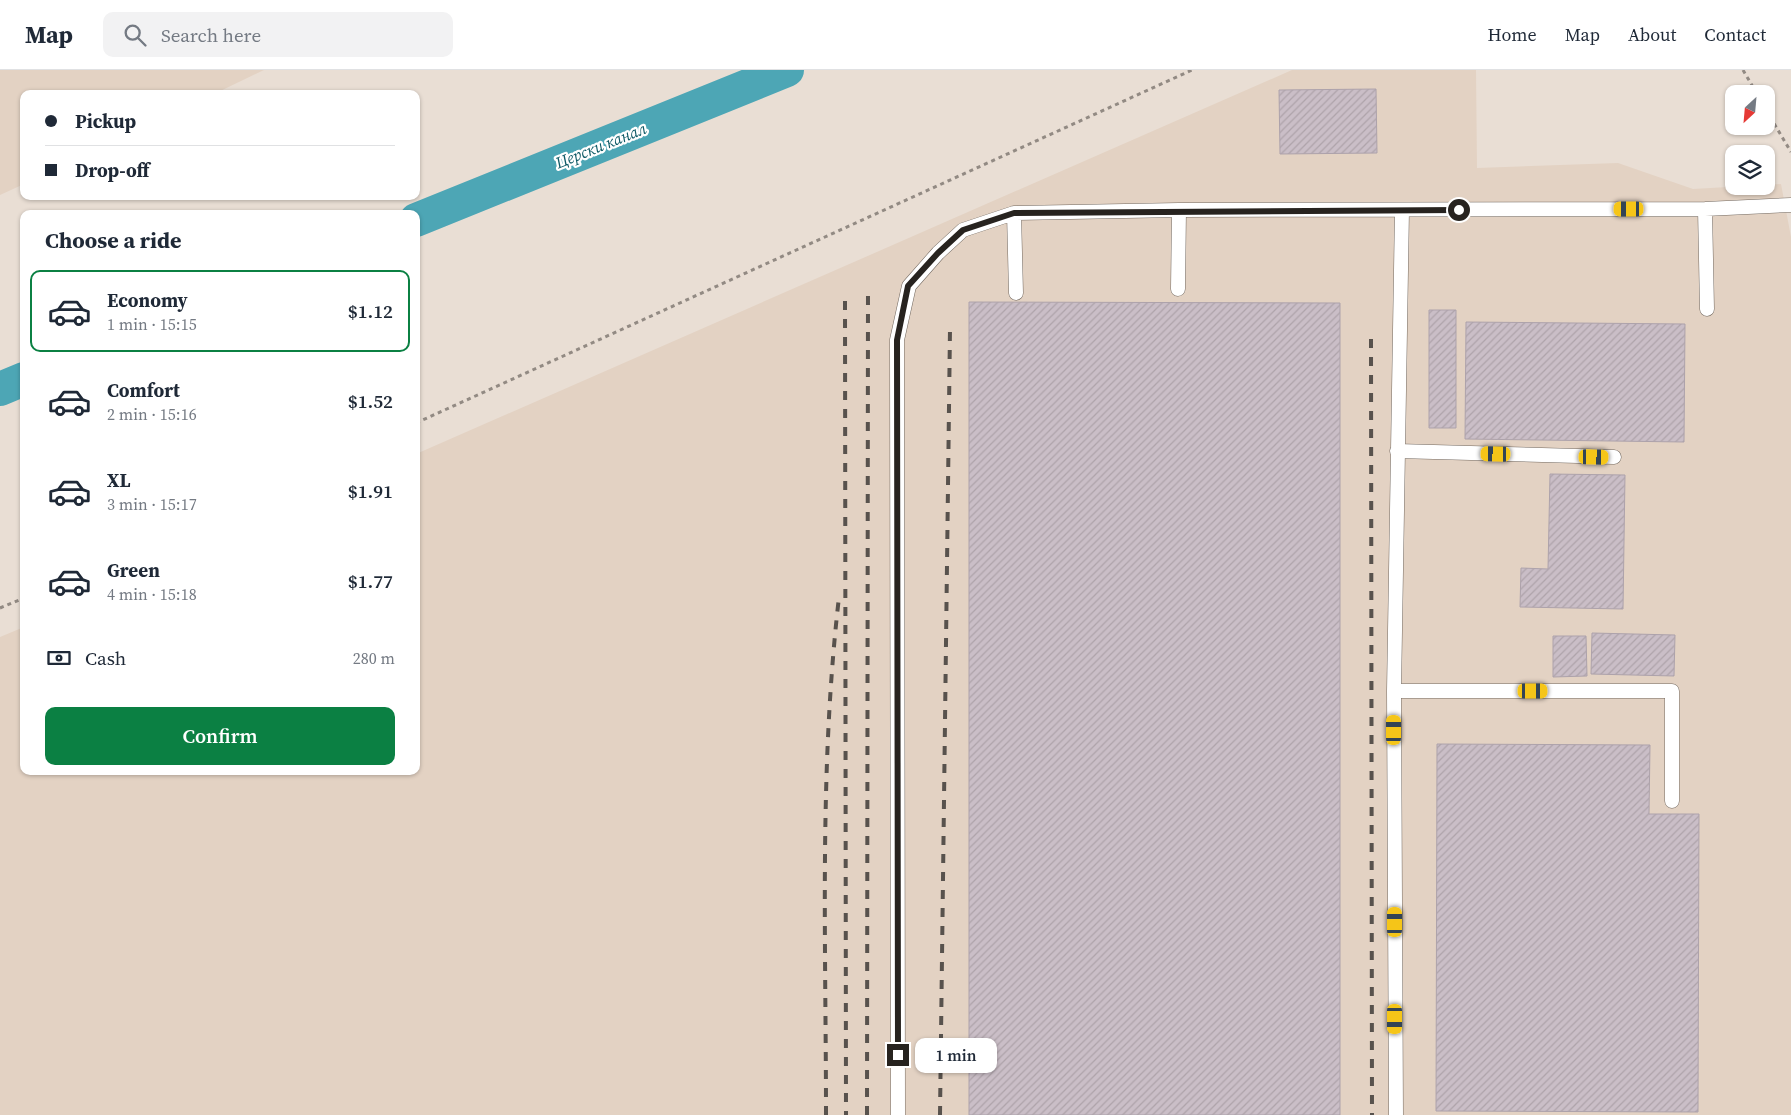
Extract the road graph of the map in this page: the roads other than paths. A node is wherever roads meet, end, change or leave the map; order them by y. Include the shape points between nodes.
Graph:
1 (1791, 205) edge
2 (1705, 209) junction
3 (1180, 210) junction
4 (1402, 210) junction
5 (1014, 213) junction
6 (1178, 289) dead end
7 (1016, 293) dead end
8 (1708, 308) dead end
9 (1397, 451) junction
10 (1614, 457) dead end
11 (1394, 691) junction
12 (1672, 801) dead end
13 (898, 1115) edge
14 (1396, 1115) edge

1 - 2 lane
2 - 4 lane
2 - 8 lane
3 - 4 lane
3 - 5 lane
3 - 6 lane
4 - 9 lane
5 - 7 lane
5 - 13 lane via 963,230 938,253 908,286 897,340
9 - 10 lane
9 - 11 lane
11 - 12 lane via 1672,690
11 - 14 lane

